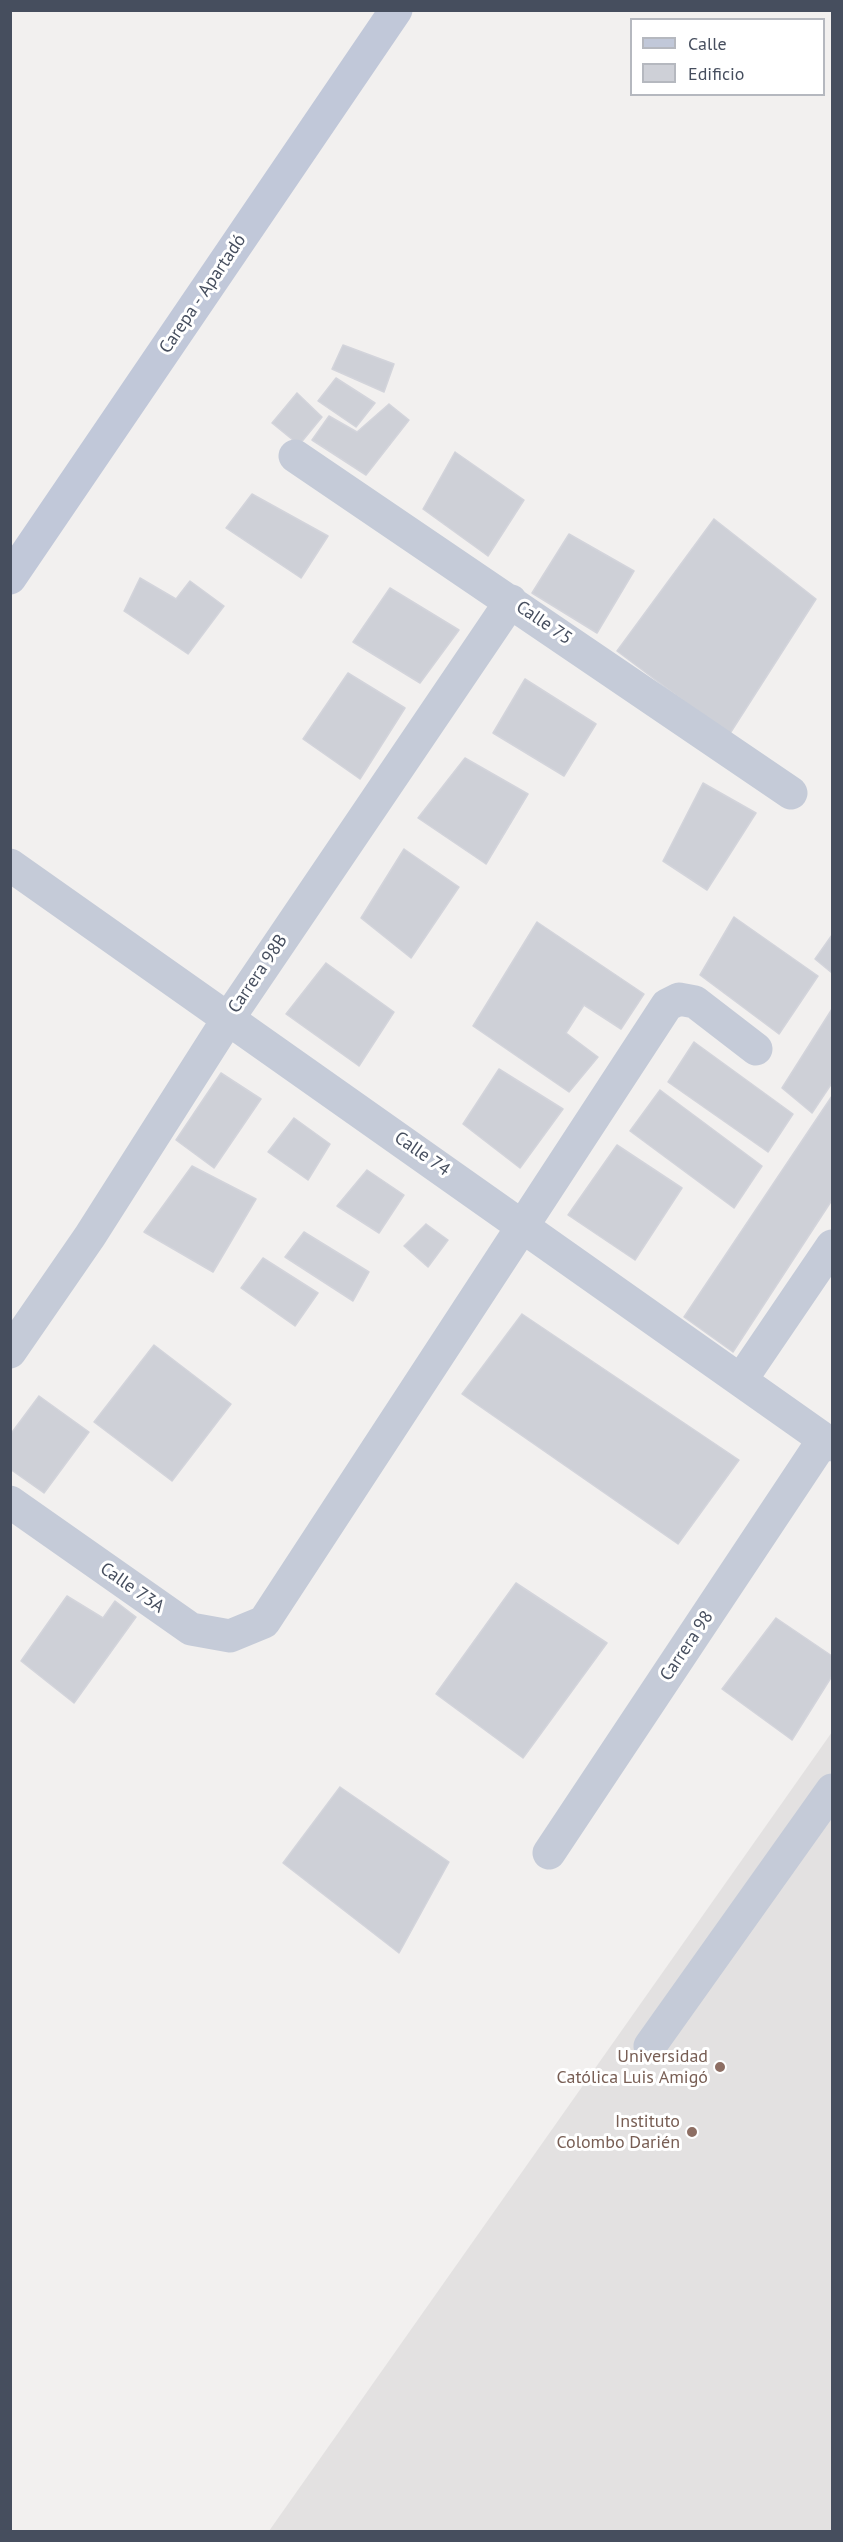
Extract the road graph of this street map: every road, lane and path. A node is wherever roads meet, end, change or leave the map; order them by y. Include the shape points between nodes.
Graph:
1 (396, 10) edge
2 (295, 456) dead end
3 (10, 578) edge
4 (511, 601) junction
5 (791, 793) dead end
6 (10, 865) edge
7 (228, 1018) junction
8 (756, 1049) dead end
9 (524, 1225) junction
10 (832, 1246) edge
11 (10, 1352) edge
12 (741, 1380) junction
13 (828, 1442) edge
14 (10, 1502) edge
15 (832, 1790) edge
16 (549, 1853) dead end
17 (650, 2046) dead end

1 - 3 main road, Carepa - Apartadó
2 - 4 street, Calle 75
4 - 5 street, Calle 75
4 - 7 street, Carrera 98B
6 - 7 street, Calle 74
7 - 9 street, Calle 74
7 - 11 street, Carrera 98B via 90,1236
8 - 9 street via 695,1002 680,999 667,1005
9 - 12 street, Calle 74
9 - 14 street, Calle 73A via 264,1622 230,1636 190,1629
10 - 12 street
12 - 13 street, Calle 74
13 - 16 street, Carrera 98
15 - 17 street

